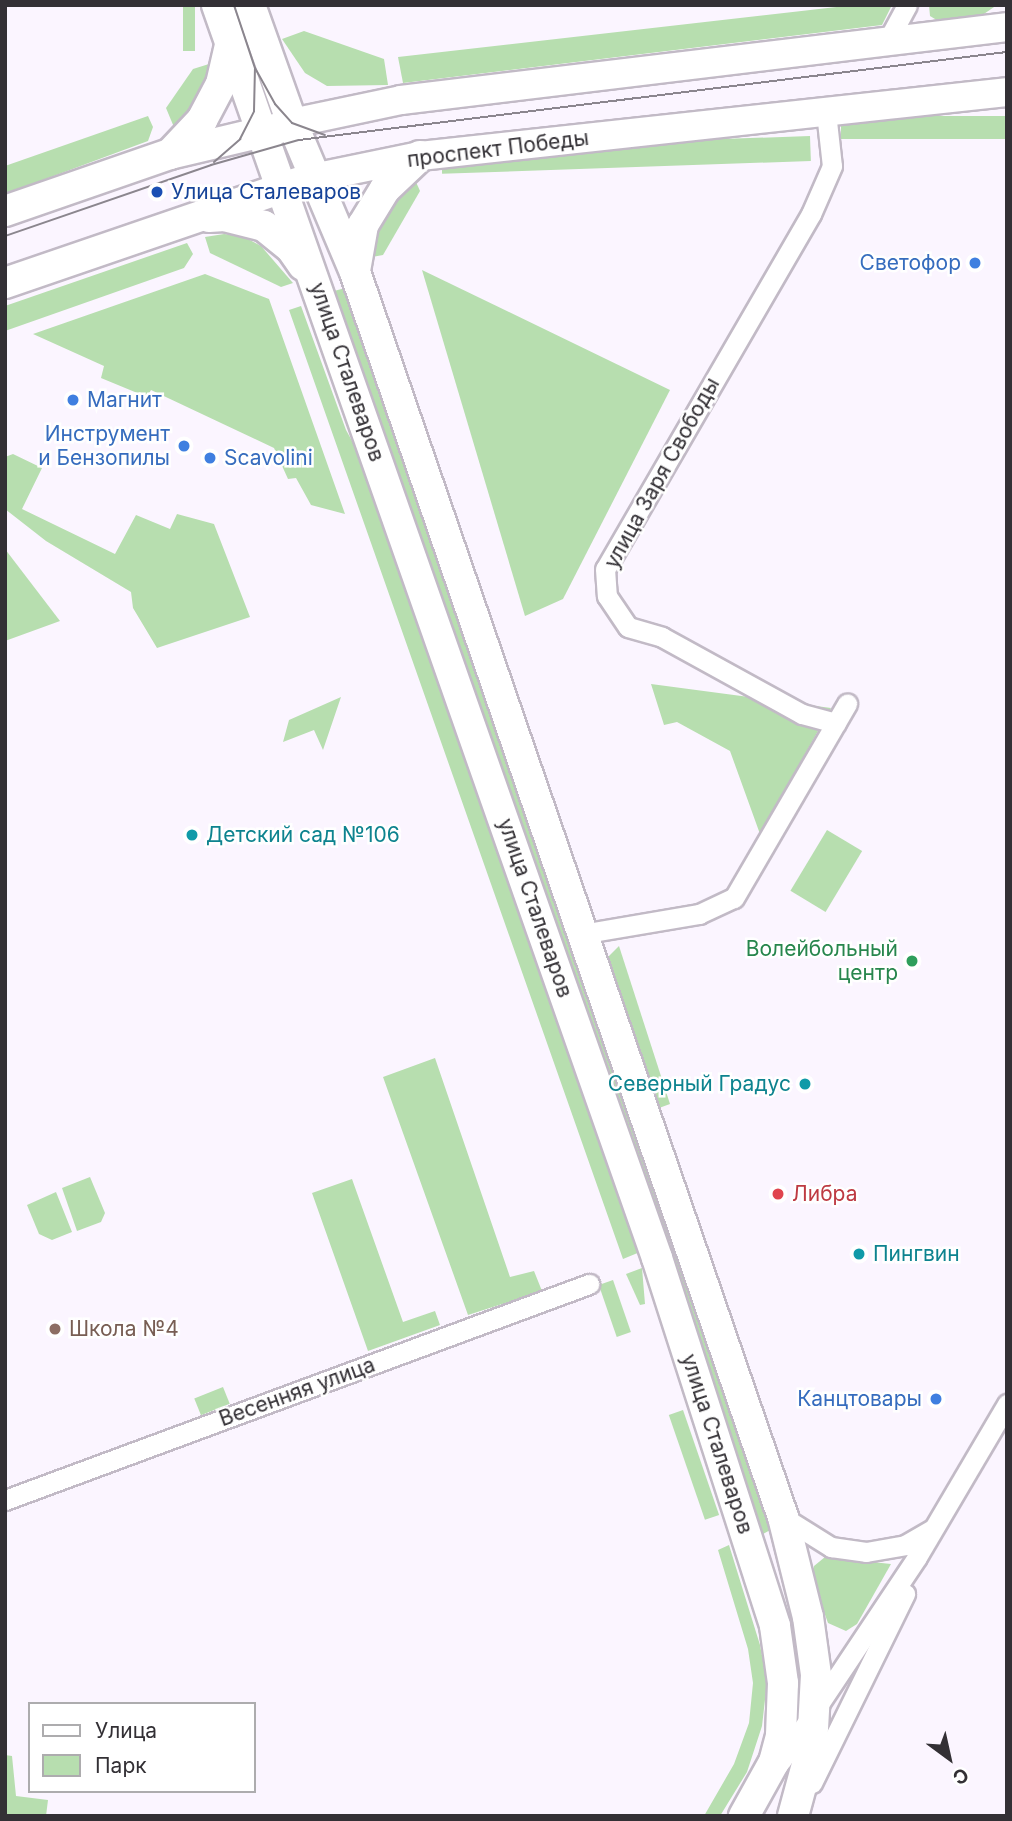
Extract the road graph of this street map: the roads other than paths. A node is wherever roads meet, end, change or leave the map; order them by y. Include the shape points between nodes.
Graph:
1 (217, 5) edge
2 (250, 5) edge
3 (907, 5) edge
4 (1007, 27) edge
5 (887, 42) junction
6 (230, 45) junction
7 (1007, 92) edge
8 (825, 112) junction
9 (292, 123) junction
10 (262, 134) junction
11 (170, 154) junction
12 (420, 156) junction
13 (318, 177) junction
14 (280, 188) junction
15 (5, 211) edge
16 (191, 219) junction
17 (355, 272) junction
18 (5, 283) edge
19 (317, 284) junction
20 (847, 704) dead end
21 (836, 723) junction
22 (580, 934) junction
23 (589, 1284) dead end
24 (1007, 1404) edge
25 (5, 1500) edge
26 (783, 1517) junction
27 (935, 1528) junction
28 (816, 1712) junction
29 (747, 1811) edge
30 (795, 1816) edge

1 - 6 main road, улица Сталеваров
2 - 9 main road, улица Сталеваров
3 - 5 street
4 - 5 main road
5 - 9 main road via 401,100
6 - 10 main road, улица Сталеваров
6 - 11 main road via 221,84 202,120
7 - 8 main road, проспект Победы
8 - 12 main road, проспект Победы
8 - 21 street, улица Заря Свободы via 832,166 811,214 605,569 607,596 628,627 662,638 802,714
9 - 10 main road
9 - 13 main road, улица Сталеваров
10 - 11 main road
10 - 14 main road, улица Сталеваров
11 - 15 main road
12 - 13 main road, проспект Победы
12 - 17 main road via 385,189 363,225
13 - 14 main road, проспект Победы
13 - 17 main road, улица Сталеваров
14 - 16 main road, проспект Победы
14 - 19 main road, улица Сталеваров
16 - 18 main road, проспект Победы
16 - 19 main road via 224,216 264,226 292,248
17 - 22 main road, улица Сталеваров
19 - 29 main road, улица Сталеваров via 657,1258 775,1626 783,1682 781,1736
20 - 21 street
21 - 22 street via 734,898 699,914
22 - 26 main road, улица Сталеваров
23 - 25 street, Весенняя улица
24 - 27 street
26 - 27 street via 831,1547 866,1552 905,1545
26 - 28 main road, улица Сталеваров via 808,1617
27 - 28 street
27 - 30 street
28 - 29 street
28 - 30 main road, улица Сталеваров

